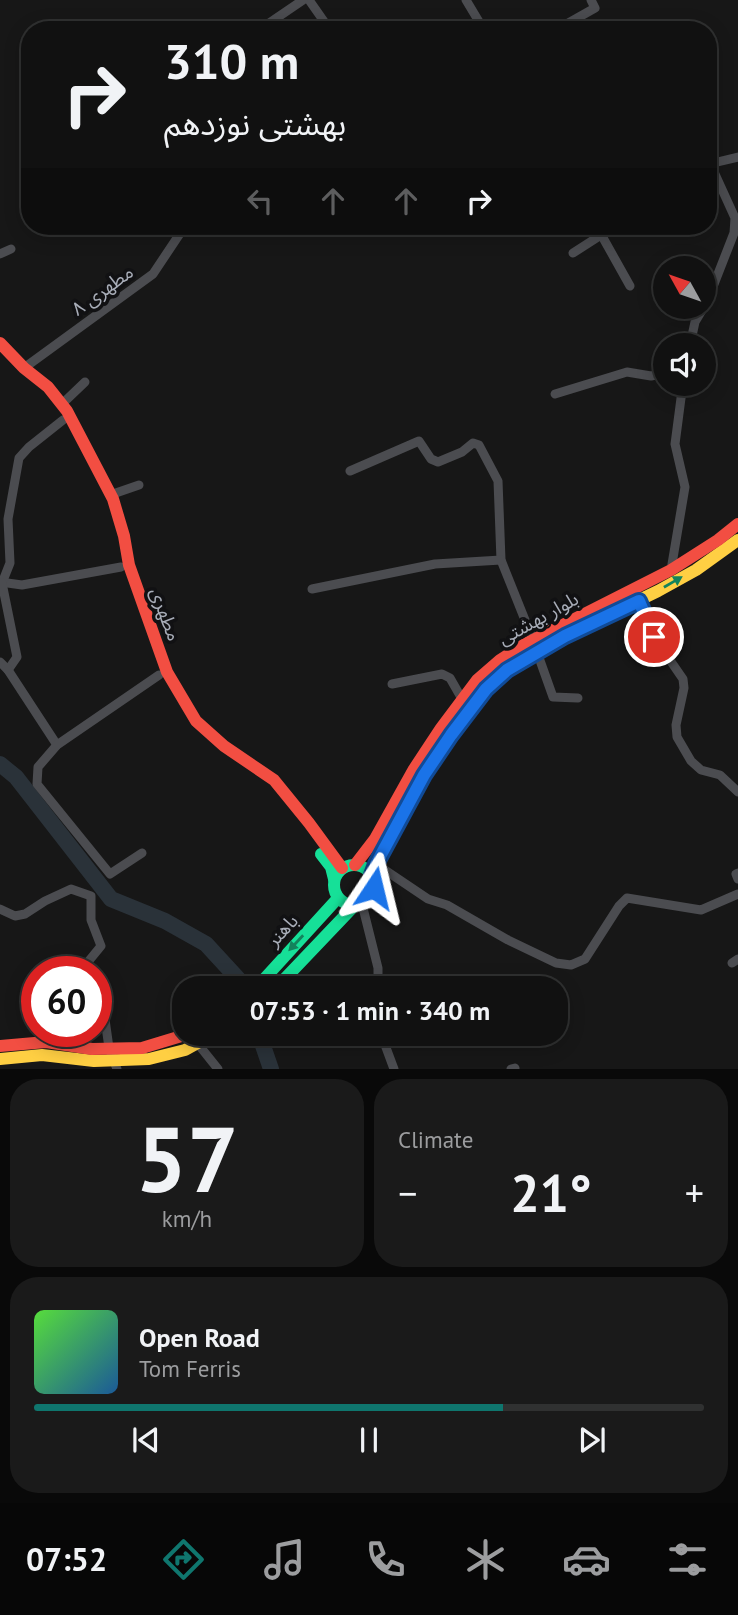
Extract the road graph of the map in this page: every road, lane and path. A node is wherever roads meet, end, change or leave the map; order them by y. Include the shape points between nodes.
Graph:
1 (303, 0) edge
2 (309, 0) edge
3 (466, 0) edge
4 (591, 0) edge
5 (272, 21) edge
6 (324, 21) edge
7 (479, 21) edge
8 (572, 21) edge
9 (738, 157) edge
10 (717, 162) edge
11 (717, 179) edge
12 (179, 235) edge
13 (601, 236) joint
14 (11, 249) dead end
15 (573, 253) dead end
16 (0, 254) edge
17 (630, 286) dead end
18 (693, 333) edge
19 (0, 344) edge
20 (0, 356) edge
21 (24, 369) junction
22 (653, 376) edge
23 (85, 382) dead end
24 (555, 394) dead end
25 (681, 396) edge
26 (62, 404) junction
27 (63, 420) junction
28 (351, 471) dead end
29 (139, 485) dead end
30 (110, 495) junction
31 (738, 524) edge
32 (738, 540) edge
33 (501, 560) junction
34 (121, 567) junction
35 (671, 570) junction
36 (1, 582) edge
37 (312, 589) dead end
38 (639, 601) junction
39 (535, 646) junction
40 (4, 666) edge
41 (159, 675) junction
42 (392, 684) dead end
43 (578, 698) dead end
44 (462, 699) junction
45 (57, 746) junction
46 (738, 792) edge
47 (142, 853) dead end
48 (374, 870) junction
49 (344, 871) junction
50 (738, 873) edge
51 (738, 878) edge
52 (738, 894) edge
53 (338, 898) junction
54 (359, 905) junction
55 (0, 909) edge
56 (93, 956) edge
57 (267, 976) edge
58 (288, 976) edge
59 (378, 976) edge
60 (172, 1039) edge
61 (0, 1046) edge
62 (194, 1046) edge
63 (200, 1046) edge
64 (385, 1046) edge
65 (0, 1059) edge
66 (113, 1059) edge
67 (95, 1060) edge
68 (218, 1069) edge
69 (394, 1069) edge

1 - 5 street
2 - 6 street
3 - 7 street
4 - 8 street via 595,8
9 - 10 street
11 - 18 street via 735,218 734,233
12 - 21 street, مطهری ۸ via 153,274
13 - 15 street
13 - 17 street
14 - 16 street
19 - 21 main road, مطهری
20 - 27 main road, مطهری via 42,392
21 - 26 main road, مطهری
22 - 24 street via 626,372
23 - 26 street
25 - 35 street via 675,444 685,486
26 - 30 main road, مطهری
27 - 34 main road, مطهری via 105,502
27 - 36 street via 19,458 8,519 10,563
28 - 33 street via 419,441 438,462 473,443 479,445 498,481
29 - 30 street
30 - 49 main road, مطهری via 167,672 196,721 274,780
31 - 35 main road, بلوار بهشتی
38 -> 32 main road, بلوار بهشتی via 696,570
33 - 37 street via 436,564
33 - 39 street
34 - 36 street via 22,585
34 - 41 main road, مطهری
35 - 39 main road, بلوار بهشتی
36 - 40 street via 17,657
38 - 39 main road, بلوار بهشتی
38 - 46 street via 654,637 683,679 677,737 691,761 701,770 720,775
39 - 43 street via 553,697
39 - 44 main road, بلوار بهشتی via 500,660
39 - 48 main road, بلوار بهشتی via 468,711 424,775
40 - 45 street
41 - 45 street
41 - 49 main road, مطهری via 189,726 268,786 331,867
42 - 44 street via 442,674 450,678
44 - 49 main road, بلوار بهشتی via 414,769 375,839
45 - 47 street via 38,767 37,784 110,874
48 - 49 main road
48 - 52 street via 508,940 570,965 585,959 627,898 701,909
48 - 54 main road via 372,895
49 - 53 main road via 335,892
50 - 51 street
53 - 54 main road
53 -> 57 main road, باهنر
54 - 58 main road, باهنر
54 - 59 street
55 - 56 street via 15,916 71,889 91,895 91,920 101,946
60 - 66 main road
61 - 67 main road via 46,1042
62 - 66 main road via 149,1059
63 - 68 street
64 - 69 street
65 - 67 main road via 42,1055
66 - 67 main road

